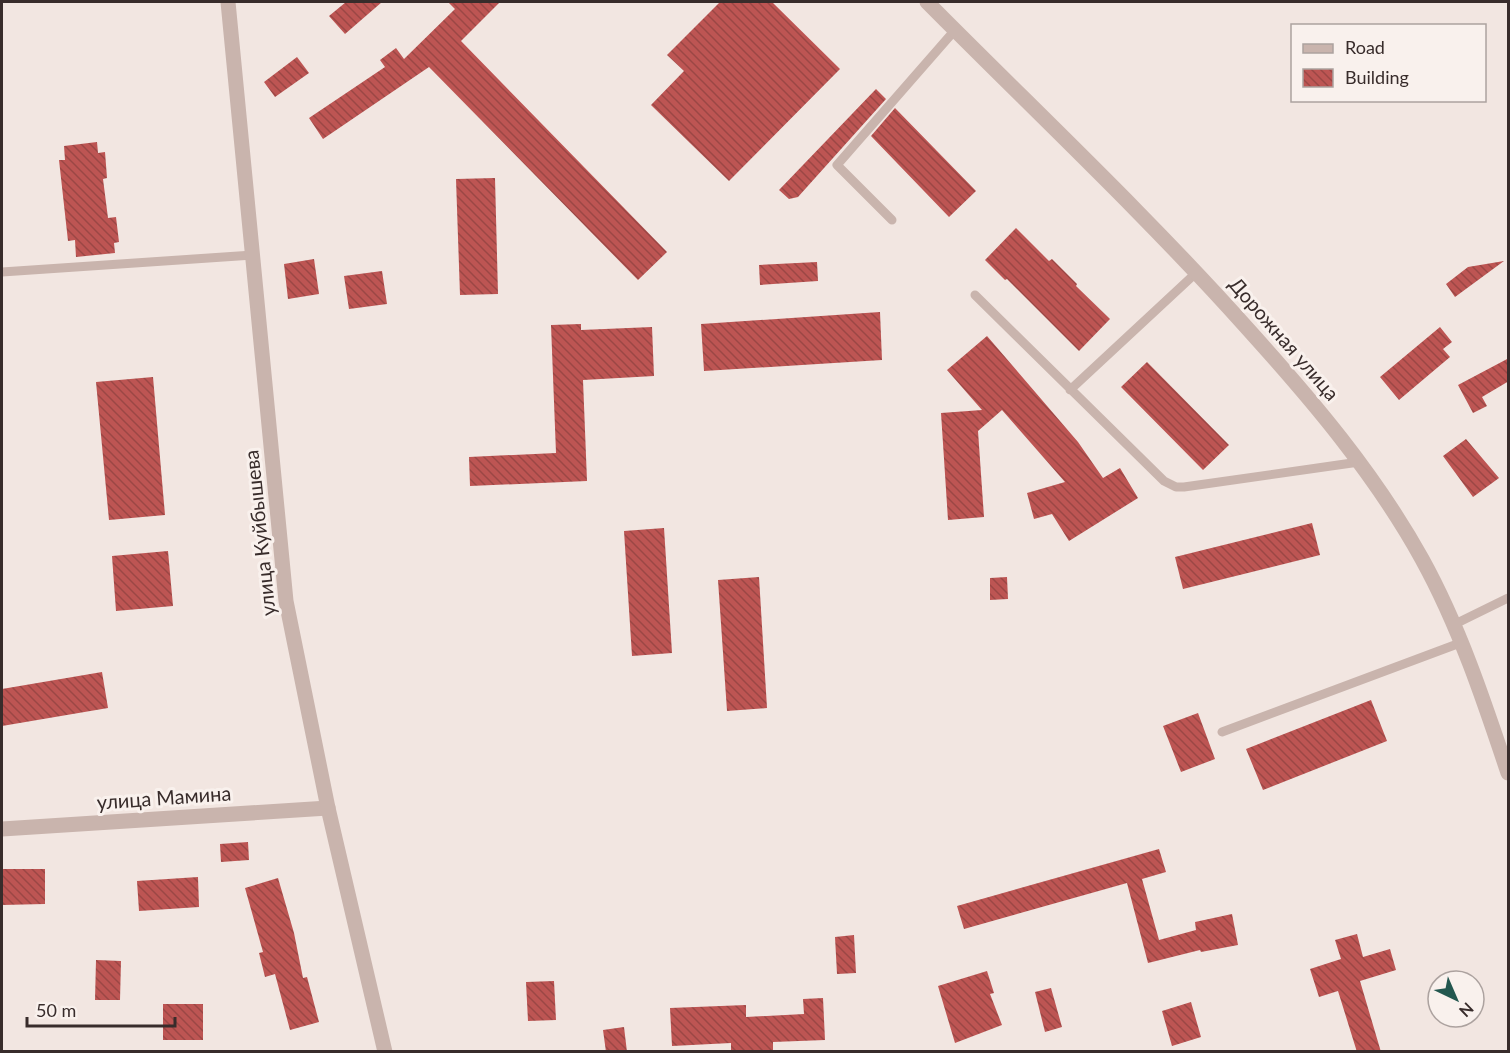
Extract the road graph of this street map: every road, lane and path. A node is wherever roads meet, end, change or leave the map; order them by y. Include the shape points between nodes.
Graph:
1 (228, 2) edge
2 (927, 2) edge
3 (955, 30) junction
4 (892, 220) dead end
5 (252, 255) junction
6 (2, 272) edge
7 (1197, 272) junction
8 (975, 295) dead end
9 (1070, 390) junction
10 (1359, 462) junction
11 (1509, 597) edge
12 (1453, 625) junction
13 (1460, 643) junction
14 (1222, 732) dead end
15 (1509, 773) edge
16 (328, 808) junction
17 (2, 829) edge
18 (385, 1052) edge

1 - 5 street, улица Куйбышева
2 - 3 street, Дорожная улица
3 - 4 lane via 837,165
3 - 7 street, Дорожная улица
5 - 6 lane
5 - 16 street, улица Куйбышева via 286,601
7 - 9 lane
7 - 10 street, Дорожная улица via 1287,372
8 - 9 lane
9 - 10 lane via 1164,482 1176,487
10 - 12 street, Дорожная улица via 1422,559
11 - 12 lane
12 - 13 street, Дорожная улица
13 - 14 lane
13 - 15 street, Дорожная улица
16 - 17 street, улица Мамина
16 - 18 street, улица Куйбышева

